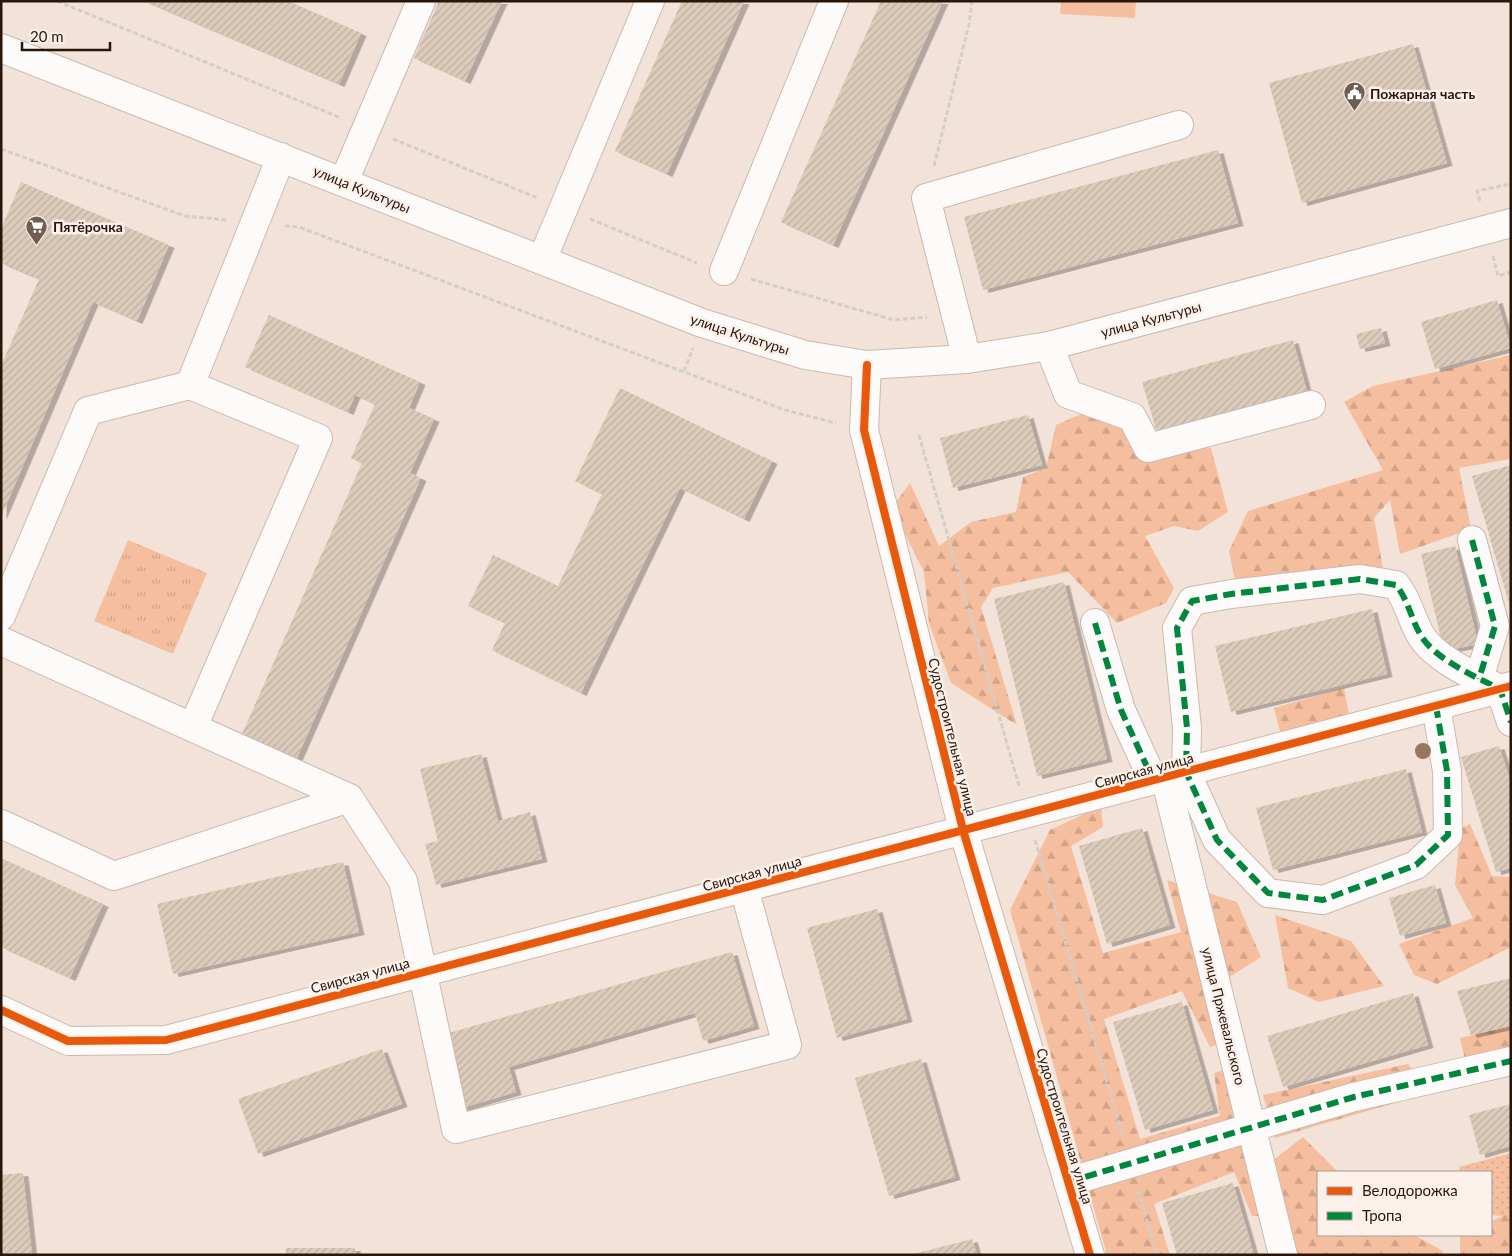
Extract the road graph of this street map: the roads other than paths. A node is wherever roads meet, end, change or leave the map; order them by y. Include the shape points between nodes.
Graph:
1 (420, 1) edge
2 (650, 1) edge
3 (834, 1) edge
4 (1, 48) edge
5 (1179, 125) dead end
6 (281, 157) junction
7 (344, 181) junction
8 (1511, 222) edge
9 (542, 260) junction
10 (724, 271) road end
11 (1048, 346) junction
12 (967, 359) junction
13 (867, 364) junction
14 (190, 385) junction
15 (1311, 405) dead end
16 (1472, 540) dead end
17 (1, 616) edge
18 (1095, 623) dead end
19 (1, 641) edge
20 (1497, 685) edge
21 (1436, 706) junction
22 (1511, 722) edge
23 (193, 727) junction
24 (1168, 776) junction
25 (349, 798) junction
26 (1, 824) edge
27 (963, 830) junction
28 (744, 888) junction
29 (421, 972) junction
30 (1, 1010) edge
31 (1511, 1061) edge
32 (1251, 1128) junction
33 (1068, 1182) junction
34 (1090, 1255) edge
35 (1283, 1255) edge

1 - 7 street
2 - 9 street
3 - 10 street
4 - 6 street, улица Культуры
5 - 12 street via 926,198
6 - 7 street, улица Культуры
6 - 14 street
7 - 9 street, улица Культуры
8 - 11 street, улица Культуры
9 - 13 street, улица Культуры via 702,324 805,355
11 - 12 street, улица Культуры
11 - 15 street via 1068,394 1132,417 1148,448
12 - 13 street, улица Культуры
13 - 27 street, Судостроительная улица via 864,430
14 - 17 street via 88,411
14 - 23 street via 318,438
16 - 20 street via 1494,626
18 - 24 street via 1121,710
19 - 23 street
20 - 21 street, Свирская улица
20 - 22 street
20 - 24 street via 1451,664 1421,636 1404,594 1396,585 1360,579 1192,601 1177,628 1187,728
21 - 24 street, Свирская улица
21 - 24 street via 1447,771 1448,835 1416,865 1323,900 1268,892 1217,840
23 - 25 street
24 - 27 street, Свирская улица
24 - 32 street, улица Пржевальского
25 - 26 street via 114,876
25 - 29 street via 403,881
27 - 28 street, Свирская улица
27 - 33 street, Судостроительная улица
28 - 29 street, Свирская улица
28 - 29 street via 788,1046 456,1129
29 - 30 street, Свирская улица via 166,1040 68,1041
31 - 32 street via 1354,1097
32 - 33 street
32 - 35 street, улица Пржевальского
33 - 34 street, Судостроительная улица

